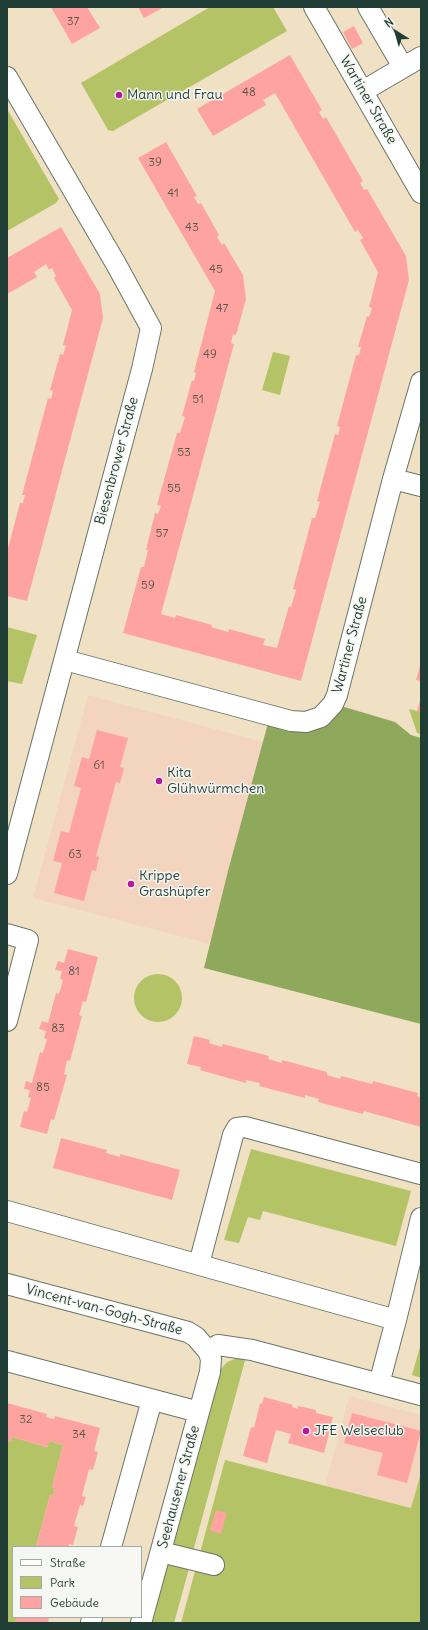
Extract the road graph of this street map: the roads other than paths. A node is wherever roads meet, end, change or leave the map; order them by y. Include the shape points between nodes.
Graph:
1 (314, 7) edge
2 (368, 7) edge
3 (421, 57) edge
4 (403, 67) junction
5 (7, 77) edge
6 (363, 91) junction
7 (421, 193) edge
8 (421, 382) edge
9 (393, 479) junction
10 (421, 486) edge
11 (65, 660) junction
12 (7, 874) edge
13 (7, 934) edge
14 (7, 1020) edge
15 (421, 1174) edge
16 (7, 1211) edge
17 (421, 1218) edge
18 (198, 1264) junction
19 (7, 1284) edge
20 (396, 1320) junction
21 (208, 1351) junction
22 (7, 1361) edge
23 (379, 1384) junction
24 (421, 1396) edge
25 (152, 1400) junction
26 (199, 1412) junction
27 (112, 1546) edge
28 (161, 1552) junction
29 (214, 1565) dead end
30 (141, 1623) edge

1 - 6 street, Wartiner Straße
2 - 4 street
3 - 4 street
4 - 6 street
5 - 11 street, Biesenbrower Straße via 151,328
6 - 7 street, Wartiner Straße
8 - 9 street, Wartiner Straße
9 - 10 street
9 - 11 street, Wartiner Straße via 337,695 333,704 321,717 306,722 290,721
11 - 12 street, Biesenbrower Straße
13 - 14 street via 28,940
15 - 18 street via 237,1128
16 - 18 street
17 - 20 street
18 - 20 street
19 - 21 street, Vincent-van-Gogh-Straße via 188,1332 203,1343
20 - 23 street
21 - 23 street via 218,1345 252,1350
21 - 26 street, Seehausener Straße via 211,1359 210,1372
22 - 25 street
23 - 24 street
25 - 26 street
25 - 27 street
26 - 28 street, Seehausener Straße
28 - 29 street
28 - 30 street, Seehausener Straße

